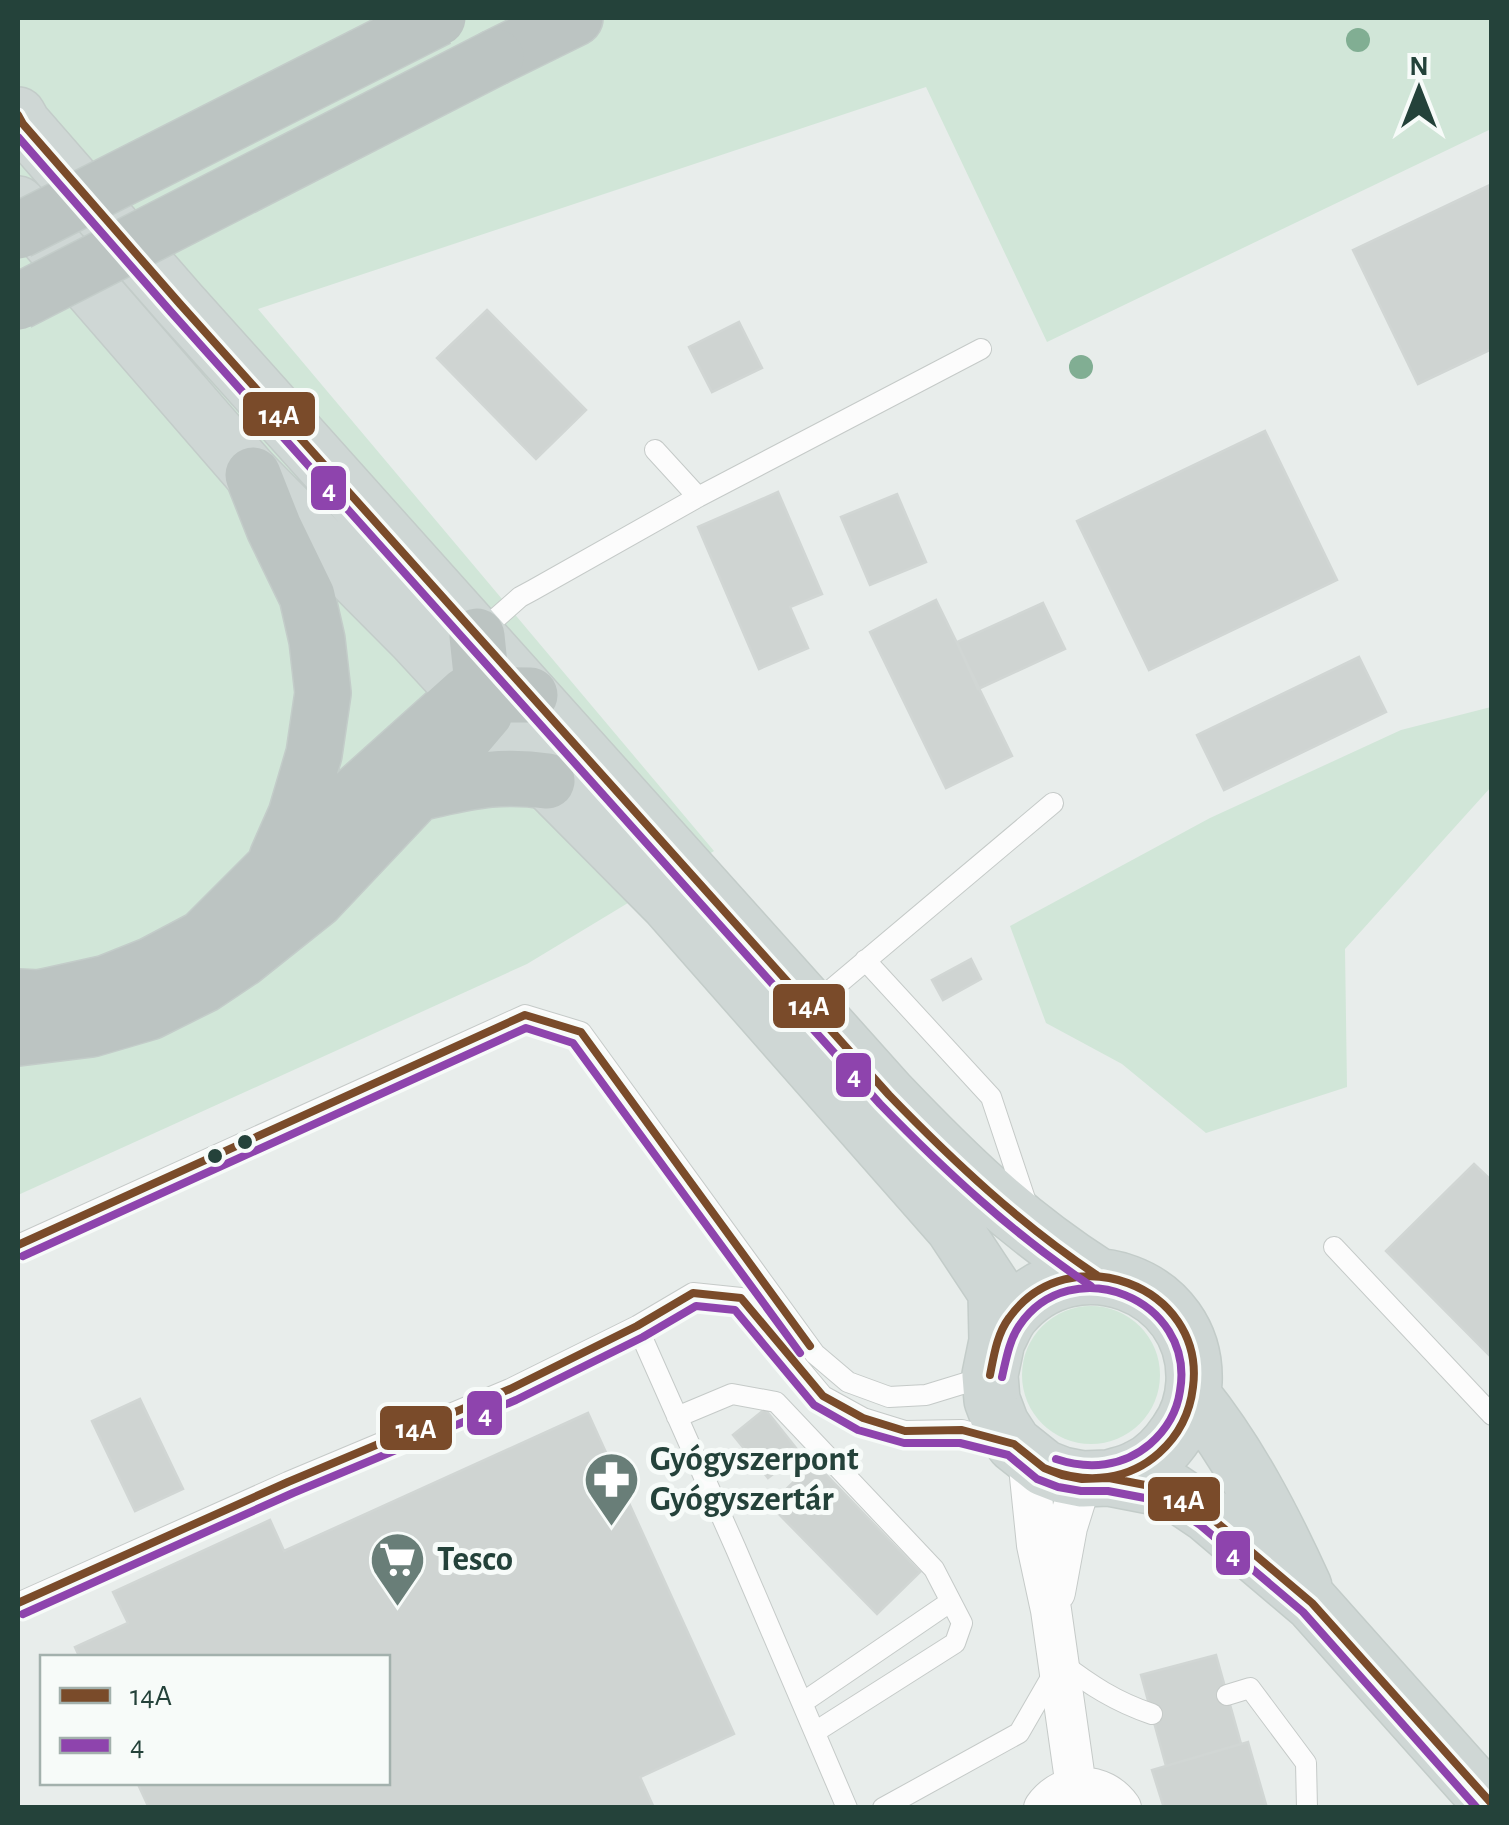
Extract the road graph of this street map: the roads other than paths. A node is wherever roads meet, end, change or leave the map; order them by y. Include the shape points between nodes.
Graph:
1 (438, 18) edge
2 (575, 18) edge
3 (18, 115) edge
4 (18, 204) edge
5 (18, 232) edge
6 (18, 302) edge
7 (981, 349) dead end
8 (656, 450) dead end
9 (253, 475) junction
10 (698, 497) junction
11 (477, 636) junction
12 (415, 638) junction
13 (491, 699) junction
14 (547, 781) junction
15 (417, 793) junction
16 (1053, 804) dead end
17 (272, 870) junction
18 (865, 960) junction
19 (18, 997) edge
20 (796, 1018) junction
21 (18, 1038) edge
22 (1035, 1234) junction
23 (18, 1245) edge
24 (1334, 1247) dead end
25 (1098, 1276) junction
26 (637, 1326) junction
27 (993, 1358) junction
28 (1193, 1396) junction
29 (1492, 1415) edge
30 (677, 1417) junction
31 (1021, 1451) junction
32 (1096, 1479) junction
33 (950, 1602) junction
34 (18, 1603) edge
35 (1312, 1603) junction
36 (1051, 1610) junction
37 (1060, 1662) junction
38 (1227, 1694) dead end
39 (802, 1703) junction
40 (1152, 1714) dead end
41 (815, 1732) junction
42 (1060, 1797) edge
43 (1492, 1806) edge
44 (848, 1808) edge
45 (883, 1808) edge
46 (1122, 1808) edge
47 (1307, 1808) edge

1 - 5 highway, bridge
2 - 6 highway, bridge
3 - 11 main road
4 - 9 main road
7 - 10 lane
8 - 10 lane
9 - 12 main road
9 - 17 highway via 308,596 323,693 314,754
10 - 11 lane via 520,598
11 - 12 lane
11 - 13 highway
12 - 13 main road
13 - 14 main road
13 - 15 highway
13 - 17 highway
13 - 20 main road
14 - 15 highway via 492,777
14 - 20 main road
15 - 21 highway via 316,900 203,985 91,1030
16 - 18 lane
17 - 19 highway via 202,938 152,964 108,983
18 - 20 lane
18 - 22 lane via 991,1096
20 - 22 main road via 889,1095
20 - 27 main road via 854,1112 954,1228 996,1292
22 - 25 main road
23 - 27 lane via 525,1015 581,1032 815,1354 848,1382 889,1397 926,1395
24 - 29 lane
25 - 27 main road via 1063,1280 1034,1294 1012,1314
25 - 28 main road via 1134,1283 1176,1318 1191,1354
26 - 30 lane
26 - 31 lane via 693,1293 741,1298 823,1396 863,1418 905,1431 962,1430
26 - 34 lane via 510,1389
27 - 31 main road via 992,1400
28 - 32 main road via 1166,1448 1141,1468
28 - 35 main road via 1281,1536
30 - 33 lane via 732,1394 776,1402 934,1570
30 - 39 lane
31 - 32 main road via 1062,1476
31 - 36 street
32 - 35 main road via 1171,1490
32 - 36 street via 1066,1527
33 - 39 lane
33 - 41 lane via 962,1624 954,1643
35 - 43 main road
36 - 37 street
37 - 40 lane via 1093,1688
37 - 42 street
37 - 45 lane via 1019,1733
38 - 47 lane via 1250,1688 1306,1763
39 - 41 lane
41 - 44 lane
42 - 46 street via 1092,1787

